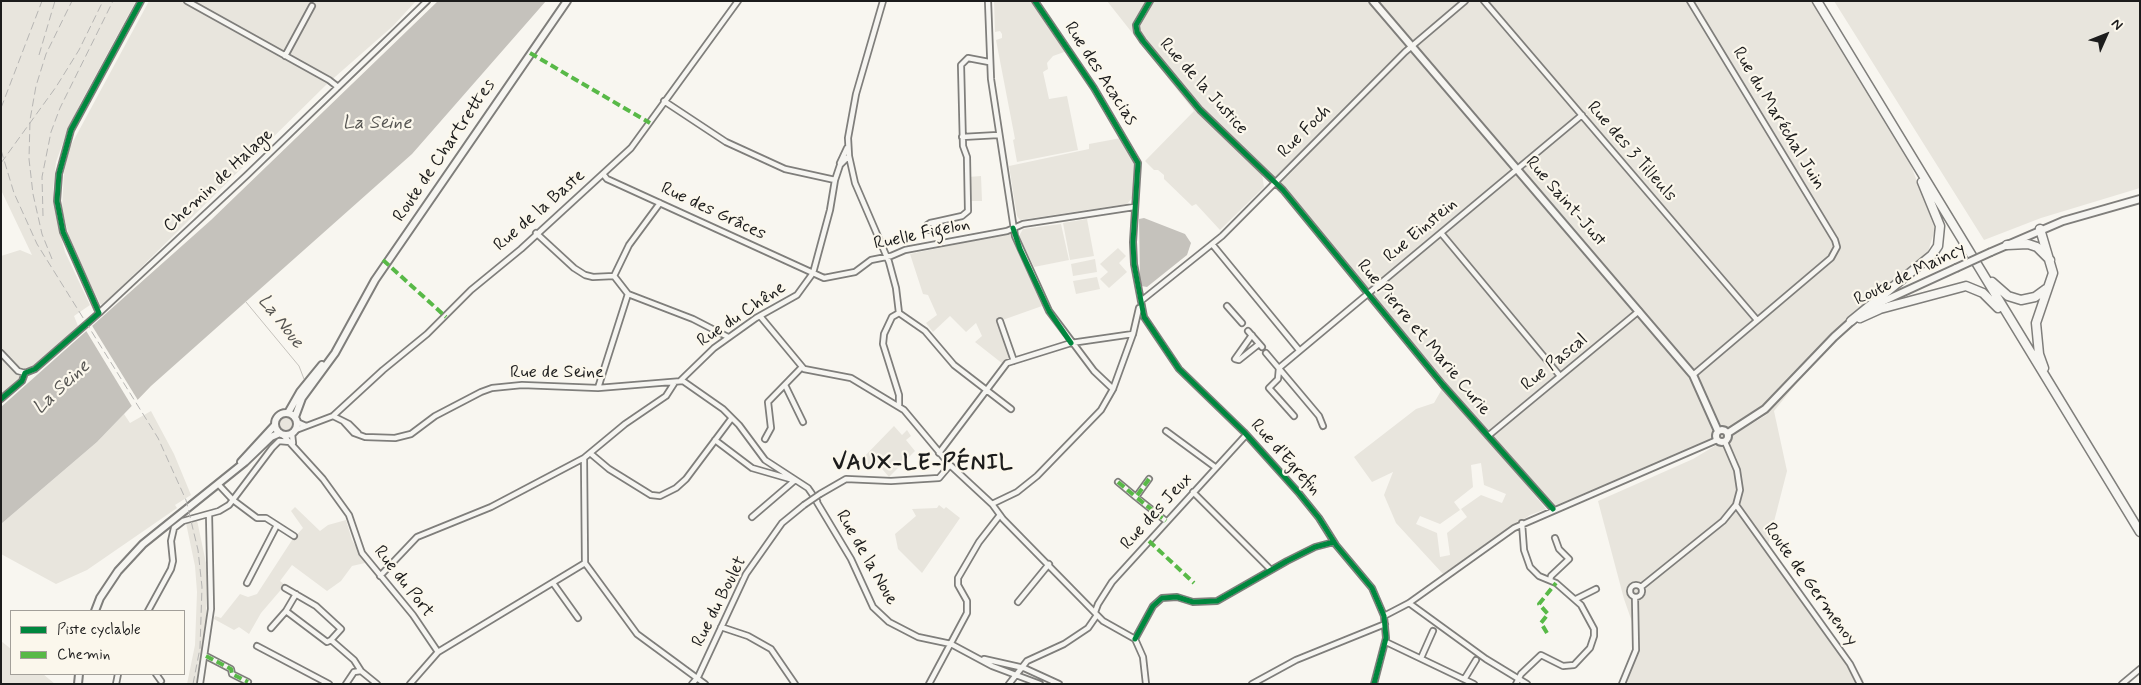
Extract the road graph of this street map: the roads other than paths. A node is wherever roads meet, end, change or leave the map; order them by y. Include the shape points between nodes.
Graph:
1 (141, 1) edge
2 (186, 1) edge
3 (427, 1) edge
4 (567, 1) edge
5 (738, 1) edge
6 (883, 1) edge
7 (988, 1) edge
8 (1035, 1) edge
9 (1150, 1) edge
10 (1373, 1) edge
11 (1465, 1) edge
12 (1484, 1) edge
13 (1690, 1) edge
14 (1817, 1) edge
15 (312, 6) dead end
16 (1411, 46) junction
17 (286, 56) junction
18 (989, 62) junction
19 (338, 87) junction
20 (664, 102) junction
21 (1582, 115) junction
22 (998, 135) junction
23 (962, 137) junction
24 (848, 147) junction
25 (1910, 154) junction
26 (849, 156) junction
27 (840, 165) junction
28 (1517, 169) junction
29 (603, 174) junction
30 (835, 180) junction
31 (1275, 182) junction
32 (2140, 199) edge
33 (660, 203) junction
34 (1134, 207) junction
35 (935, 222) dead end
36 (1013, 228) junction
37 (2040, 229) junction
38 (536, 233) junction
39 (1441, 233) junction
40 (1212, 244) junction
41 (2007, 245) junction
42 (886, 257) junction
43 (2051, 261) junction
44 (1980, 268) junction
45 (813, 273) junction
46 (614, 276) junction
47 (2049, 286) junction
48 (1368, 293) junction
49 (628, 294) junction
50 (1140, 301) junction
51 (1226, 306) dead end
52 (1638, 311) junction
53 (99, 313) junction
54 (899, 313) junction
55 (760, 316) junction
56 (1757, 320) junction
57 (352, 321) junction
58 (1000, 321) dead end
59 (1851, 322) junction
60 (1242, 323) dead end
61 (1250, 333) joint
62 (1133, 334) junction
63 (728, 337) junction
64 (2021, 337) junction
65 (1071, 343) junction
66 (1299, 350) junction
67 (1, 353) edge
68 (1266, 353) dead end
69 (1014, 361) junction
70 (802, 367) junction
71 (1279, 368) junction
72 (25, 373) junction
73 (1693, 375) junction
74 (1560, 376) junction
75 (677, 381) junction
76 (784, 385) junction
77 (598, 388) junction
78 (987, 389) junction
79 (1113, 389) junction
80 (1, 399) edge
81 (2060, 401) junction
82 (899, 406) junction
83 (1011, 409) dead end
84 (288, 414) junction
85 (333, 416) junction
86 (1294, 416) dead end
87 (731, 419) junction
88 (803, 422) dead end
89 (276, 425) junction
90 (295, 426) junction
91 (1323, 426) dead end
92 (1166, 431) dead end
93 (1718, 431) junction
94 (282, 434) junction
95 (1728, 434) junction
96 (1246, 435) junction
97 (1488, 436) junction
98 (765, 438) dead end
99 (716, 440) junction
100 (1717, 440) junction
101 (1725, 442) junction
102 (293, 443) junction
103 (590, 453) junction
104 (940, 453) junction
105 (584, 458) junction
106 (765, 460) junction
107 (950, 465) junction
108 (1215, 467) junction
109 (236, 469) junction
110 (759, 471) junction
111 (1149, 479) dead end
112 (796, 481) junction
113 (1118, 482) dead end
114 (218, 484) junction
115 (1193, 492) junction
116 (1136, 497) junction
117 (234, 500) junction
118 (992, 504) junction
119 (1736, 505) junction
120 (1553, 509) junction
121 (209, 514) junction
122 (1000, 515) junction
123 (752, 517) dead end
124 (1166, 522) junction
125 (1522, 523) junction
126 (277, 525) junction
127 (2140, 532) edge
128 (294, 536) dead end
129 (1555, 538) dead end
130 (1334, 542) junction
131 (585, 563) junction
132 (1049, 564) junction
133 (1271, 570) junction
134 (380, 576) junction
135 (1550, 580) junction
136 (247, 583) dead end
137 (553, 583) junction
138 (1642, 587) junction
139 (285, 588) dead end
140 (1596, 589) dead end
141 (296, 594) junction
142 (1635, 598) junction
143 (1576, 599) junction
144 (1018, 602) dead end
145 (1409, 602) junction
146 (96, 610) edge
147 (149, 610) edge
148 (286, 611) junction
149 (1096, 614) junction
150 (1384, 616) junction
151 (578, 618) dead end
152 (1385, 624) junction
153 (721, 627) junction
154 (271, 628) dead end
155 (1433, 631) dead end
156 (1135, 639) junction
157 (331, 640) junction
158 (1386, 642) junction
159 (951, 644) junction
160 (257, 646) dead end
161 (438, 652) junction
162 (206, 656) junction
163 (978, 658) junction
164 (1421, 658) junction
165 (1476, 660) dead end
166 (1021, 667) junction
167 (2140, 669) edge
168 (361, 671) junction
169 (1015, 674) junction
170 (157, 675) edge
171 (698, 677) junction
172 (1465, 678) junction
173 (1519, 678) junction
174 (161, 681) dead end
175 (248, 682) dead end
176 (200, 684) edge
177 (329, 684) edge
178 (346, 684) edge
179 (377, 684) edge
180 (410, 684) edge
181 (692, 684) edge
182 (704, 684) edge
183 (795, 684) edge
184 (929, 684) edge
185 (1009, 684) edge
186 (1040, 684) edge
187 (1059, 684) edge
188 (1146, 684) edge
189 (1252, 684) edge
190 (1374, 684) edge
191 (1474, 684) edge
192 (1516, 684) edge
193 (1528, 684) edge
194 (1622, 684) edge
195 (1860, 684) edge
196 (2122, 684) edge

1 - 53 street via 71,130 59,174 57,201 63,232
2 - 17 street
3 - 19 street, Chemin de Halage
4 - 57 street, Route de Chartrettes via 376,280
5 - 20 street, Rue de la Baste
6 - 24 street via 858,87
7 - 18 street
8 - 34 street, Rue des Acacias via 1098,95 1138,163
9 - 31 street, Rue de la Justice via 1136,25 1139,36 1200,110
10 - 16 street, Rue Saint-Just
11 - 16 street, Rue Foch
12 - 21 street, Rue des 3 Tilleuls
13 - 56 street, Rue du Maréchal Juin via 1835,240 1835,253
14 - 25 main road
15 - 17 street
16 - 28 street, Rue Saint-Just
16 - 31 street, Rue Foch
17 - 19 street
18 - 22 street
18 - 23 street via 968,58 962,66
19 - 53 street, Chemin de Halage
20 - 29 street, Rue de la Baste via 631,148
20 - 30 street via 726,142 785,169
21 - 28 street, Rue Einstein
21 - 56 street, Rue des 3 Tilleuls
22 - 23 street
22 - 36 street
23 - 35 street via 967,157 968,211 962,216
24 - 26 street
24 - 27 street, Rue du Chêne
25 - 44 main road
25 - 59 main road via 1940,226 1938,246 1932,255
26 - 27 street
26 - 42 street via 855,183
27 - 30 street, Rue du Chêne
28 - 39 street, Rue Einstein
28 - 52 street, Rue Saint-Just
29 - 33 street, Rue des Grâces via 607,179
29 - 38 street, Rue de la Baste
30 - 45 street, Rue du Chêne
31 - 40 street, Rue Foch
31 - 48 street, Rue Pierre et Marie Curie
32 - 37 street, Route de Maincy
33 - 45 street, Rue des Grâces
33 - 46 street via 628,245
34 - 36 street, Ruelle Figelon
34 - 50 street via 1134,264
36 - 42 street, Ruelle Figelon via 905,250
36 - 65 street via 1048,311
37 - 41 street, Route de Maincy
37 - 43 main road
38 - 46 street via 585,275
38 - 85 street, Rue de la Baste
39 - 48 street, Rue Einstein
39 - 74 street
40 - 50 street, Rue Foch
40 - 66 street
41 - 43 main road via 2037,247
41 - 59 street, Route de Maincy, bridge via 1878,304
42 - 45 street, Ruelle Figelon via 871,260 855,272 824,278
42 - 54 street via 896,288
43 - 47 main road
44 - 47 main road via 1997,288 2015,299 2035,297
44 - 64 main road
45 - 55 street, Rue du Chêne via 797,294
46 - 49 street
47 - 81 main road via 2038,310 2036,338 2040,359
48 - 66 street, Rue Einstein
48 - 97 street, Rue Pierre et Marie Curie
49 - 63 street via 692,318
49 - 77 street
50 - 62 street
50 - 96 street, Rue d'Egrefin via 1144,318 1179,370
51 - 60 street
52 - 73 street, Rue Saint-Just
52 - 74 street, Rue Pascal
53 - 72 street, Chemin de Halage via 35,369
54 - 78 street via 925,331 954,365
54 - 82 street via 892,317 883,344 899,395
55 - 63 street, Rue du Chêne
55 - 70 street
56 - 73 street
57 - 84 street, Route de Chartrettes via 300,392
57 - 90 street, Route de Chartrettes via 335,353 302,398
58 - 69 street
59 - 64 main road via 1880,310 1966,286 1990,298
59 - 95 street, Route de Maincy via 1765,409
61 - 61 street via 1260,346 1239,360 1234,359
62 - 65 street
62 - 79 street
63 - 75 street, Rue du Chêne
64 - 81 main road
65 - 69 street
65 - 79 street
66 - 71 street, Rue Einstein
67 - 72 street via 18,371
68 - 71 street
69 - 78 street via 1003,367
70 - 76 street
70 - 82 street via 851,378
71 - 86 street, Rue Einstein via 1278,379 1269,388
71 - 91 street via 1319,416
72 - 80 street, Chemin de Halage via 22,381
73 - 93 street, Rue Saint-Just
74 - 97 street, Rue Pascal
75 - 77 street, Rue de Seine
75 - 87 street, Rue de la Noue via 695,389
75 - 103 street, Rue du Chêne via 666,396
76 - 88 street
76 - 98 street via 768,402 771,428
77 - 85 street, Rue de Seine via 502,387 481,392 454,405 410,435 372,439 354,433
78 - 83 street
78 - 104 street
79 - 118 street via 1098,414 1037,476 1017,492
81 - 127 main road
82 - 104 street
84 - 89 street, Route de Chartrettes via 279,416
84 - 90 street
85 - 90 street via 306,426
87 - 99 street
87 - 106 street, Rue de la Noue
89 - 94 street
89 - 109 street
90 - 94 street
90 - 102 street, Rue du Port
92 - 108 street
93 - 95 street via 1724,430
93 - 100 street
94 - 102 street, Rue du Port
94 - 109 street via 270,437
95 - 101 street
96 - 108 street, Rue des Jeux
96 - 130 street, Rue d'Egrefin via 1307,502
97 - 120 street, Rue Pierre et Marie Curie
99 - 103 street via 686,479 660,496 651,495
99 - 110 street, Rue de la Noue
100 - 101 street
100 - 120 street
101 - 119 street via 1737,470 1740,490
102 - 117 street via 280,442 272,448
102 - 134 street, Rue du Port via 349,515 362,553
103 - 105 street, Rue du Chêne
104 - 107 street
105 - 131 street
105 - 134 street, Rue du Chêne via 491,507 417,537
106 - 110 street
106 - 112 street, Rue de la Noue
107 - 118 street
107 - 153 street, Rue du Boulet, bridge via 939,478 846,479 804,505 782,523 746,574
108 - 115 street, Rue des Jeux
109 - 114 street
110 - 112 street, Rue de la Noue
111 - 116 street
112 - 123 street
112 - 159 street, Rue de la Noue via 813,494 852,559 879,614 909,634
113 - 116 street
114 - 117 street
114 - 146 street via 133,554 113,578
115 - 124 street, Rue des Jeux
115 - 133 street
116 - 124 street
117 - 121 street
117 - 126 street via 257,518 266,518
118 - 122 street
119 - 138 street via 1723,521
119 - 195 street, Route de Germenoy via 1850,664
120 - 125 street
121 - 147 street via 183,521 174,528 171,569
121 - 162 street via 211,609
122 - 132 street
122 - 159 street via 958,578 967,602 967,613
124 - 149 street, Rue des Jeux via 1112,582
125 - 135 street via 1524,550 1530,567 1539,576
125 - 145 street
126 - 128 street
126 - 136 street
129 - 135 street via 1559,549 1569,559 1550,576
130 - 133 street via 1315,547
130 - 150 street, Rue d'Egrefin via 1367,580
131 - 137 street
131 - 171 street via 638,634
132 - 144 street
132 - 149 street
133 - 156 street via 1217,601 1162,598 1157,601
134 - 161 street, Rue du Port via 413,615
135 - 143 street
137 - 151 street
137 - 161 street
138 - 142 street via 1642,594
138 - 142 street via 1631,587 1630,594
139 - 141 street
140 - 143 street
141 - 148 street
141 - 157 street via 316,606 341,629
142 - 194 street via 1636,650
143 - 173 street via 1594,629 1590,648 1578,662 1567,667 1541,655
145 - 150 street
145 - 173 street via 1486,659
148 - 154 street
148 - 157 street via 327,642
149 - 156 street
149 - 166 street, Rue des Jeux via 1088,628 1064,644 1030,658
150 - 152 street, Rue d'Egrefin
152 - 158 street, Rue d'Egrefin
152 - 189 street via 1296,660
153 - 171 street, Rue du Boulet
153 - 183 street via 748,636 771,649
155 - 164 street
156 - 188 street via 1143,657
157 - 168 street via 354,660
158 - 164 street
158 - 190 street, Rue d'Egrefin
159 - 163 street, Rue de la Noue
159 - 184 street
160 - 177 street
161 - 180 street
162 - 175 street
162 - 176 street
163 - 166 street, Rue de la Noue
163 - 169 street, Rue de la Noue
164 - 172 street
165 - 172 street
166 - 169 street, Rue des Jeux
166 - 187 street, Rue de la Noue
167 - 196 street
168 - 178 street via 354,672
168 - 179 street
169 - 185 street, Rue des Jeux
169 - 186 street, Rue de la Noue
170 - 174 street
171 - 181 street, Rue du Boulet
171 - 182 street
172 - 191 street
173 - 192 street
173 - 193 street

